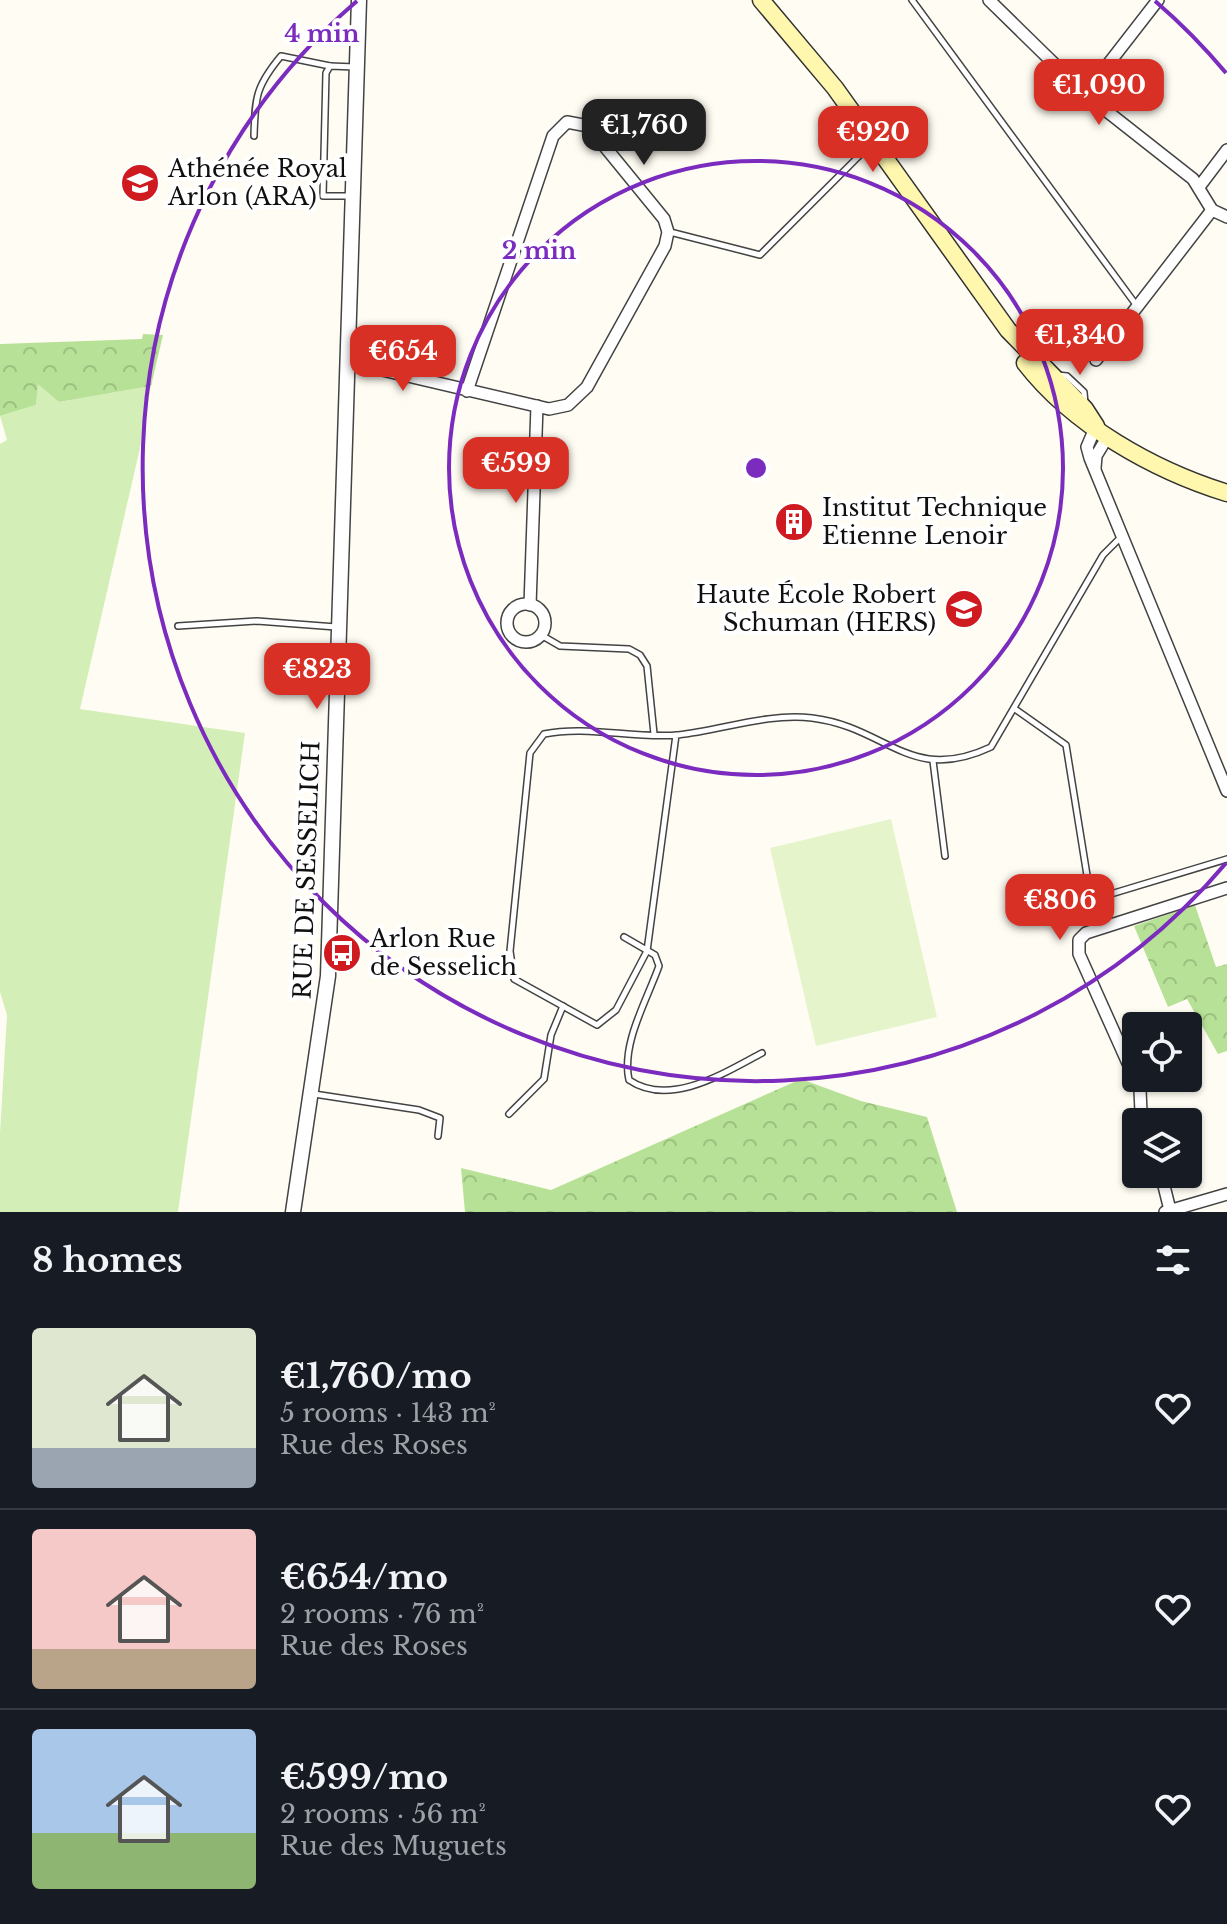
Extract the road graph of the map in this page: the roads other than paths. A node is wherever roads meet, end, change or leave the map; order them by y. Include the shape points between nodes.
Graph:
1 (359, 0) edge
2 (761, 0) edge
3 (912, 0) edge
4 (989, 0) edge
5 (1158, 0) edge
6 (330, 66) junction
7 (357, 67) junction
8 (1085, 94) junction
9 (254, 136) dead end
10 (875, 141) junction
11 (1227, 150) edge
12 (1199, 187) junction
13 (354, 196) junction
14 (1212, 210) junction
15 (1227, 217) edge
16 (668, 232) junction
17 (1137, 307) junction
18 (1008, 330) junction
19 (1096, 360) dead end
20 (348, 362) junction
21 (467, 391) junction
22 (537, 406) junction
23 (1102, 431) junction
24 (1227, 493) edge
25 (1123, 536) junction
26 (530, 605) junction
27 (178, 626) dead end
28 (338, 627) junction
29 (541, 635) junction
30 (1015, 709) junction
31 (654, 734) junction
32 (676, 735) junction
33 (933, 761) junction
34 (1227, 791) edge
35 (945, 856) dead end
36 (1227, 859) edge
37 (1227, 888) edge
38 (624, 937) dead end
39 (647, 951) junction
40 (563, 1006) junction
41 (762, 1053) dead end
42 (313, 1094) junction
43 (1141, 1108) edge
44 (509, 1114) dead end
45 (438, 1136) dead end
46 (1164, 1188) edge
47 (1227, 1194) edge
48 (1187, 1209) edge
49 (1168, 1211) edge
50 (293, 1212) edge

1 - 7 street, RUE DE SESSELICH
2 - 10 main road
3 - 17 lane
4 - 8 street
5 - 8 street
6 - 7 lane
6 - 9 lane via 281,56 256,94
6 - 13 lane via 323,196
7 - 13 street, RUE DE SESSELICH
8 - 12 street
10 - 16 lane via 760,255
10 - 18 main road
11 - 12 street
12 - 14 street
13 - 20 street, RUE DE SESSELICH
14 - 15 street
14 - 17 street
16 - 21 street via 664,219 588,126 567,122 553,136
16 - 22 street via 587,387 568,405
17 - 19 street
18 - 23 main road
18 - 23 main road via 1040,383 1077,417
20 - 21 street
20 - 28 street, RUE DE SESSELICH
21 - 22 street
22 - 26 street
23 - 24 main road via 1185,480
23 - 25 street via 1087,447
25 - 30 lane via 1103,555
25 - 34 street
26 - 29 street via 544,617
26 - 29 street via 509,614 509,633 525,642
27 - 28 lane via 257,621
28 - 42 street, RUE DE SESSELICH via 328,976
29 - 31 lane via 560,646 629,649 640,655 647,666
30 - 33 lane via 991,747 964,760
30 - 36 lane via 1066,745 1091,900
31 - 32 lane
31 - 40 lane via 565,730 544,734 530,753 510,951 514,979
32 - 33 lane via 766,719 811,718 852,726
32 - 39 lane
33 - 35 lane
37 - 43 street via 1086,933 1079,940 1079,954 1140,1090
38 - 39 lane
39 - 40 lane via 616,1010 597,1025
39 - 41 lane via 659,966 629,1048 629,1080 638,1086 694,1086
40 - 44 lane via 551,1035 544,1079
42 - 45 lane via 419,1110 440,1118
42 - 50 street, RUE DE SESSELICH
46 - 49 street
47 - 48 street
48 - 49 street

